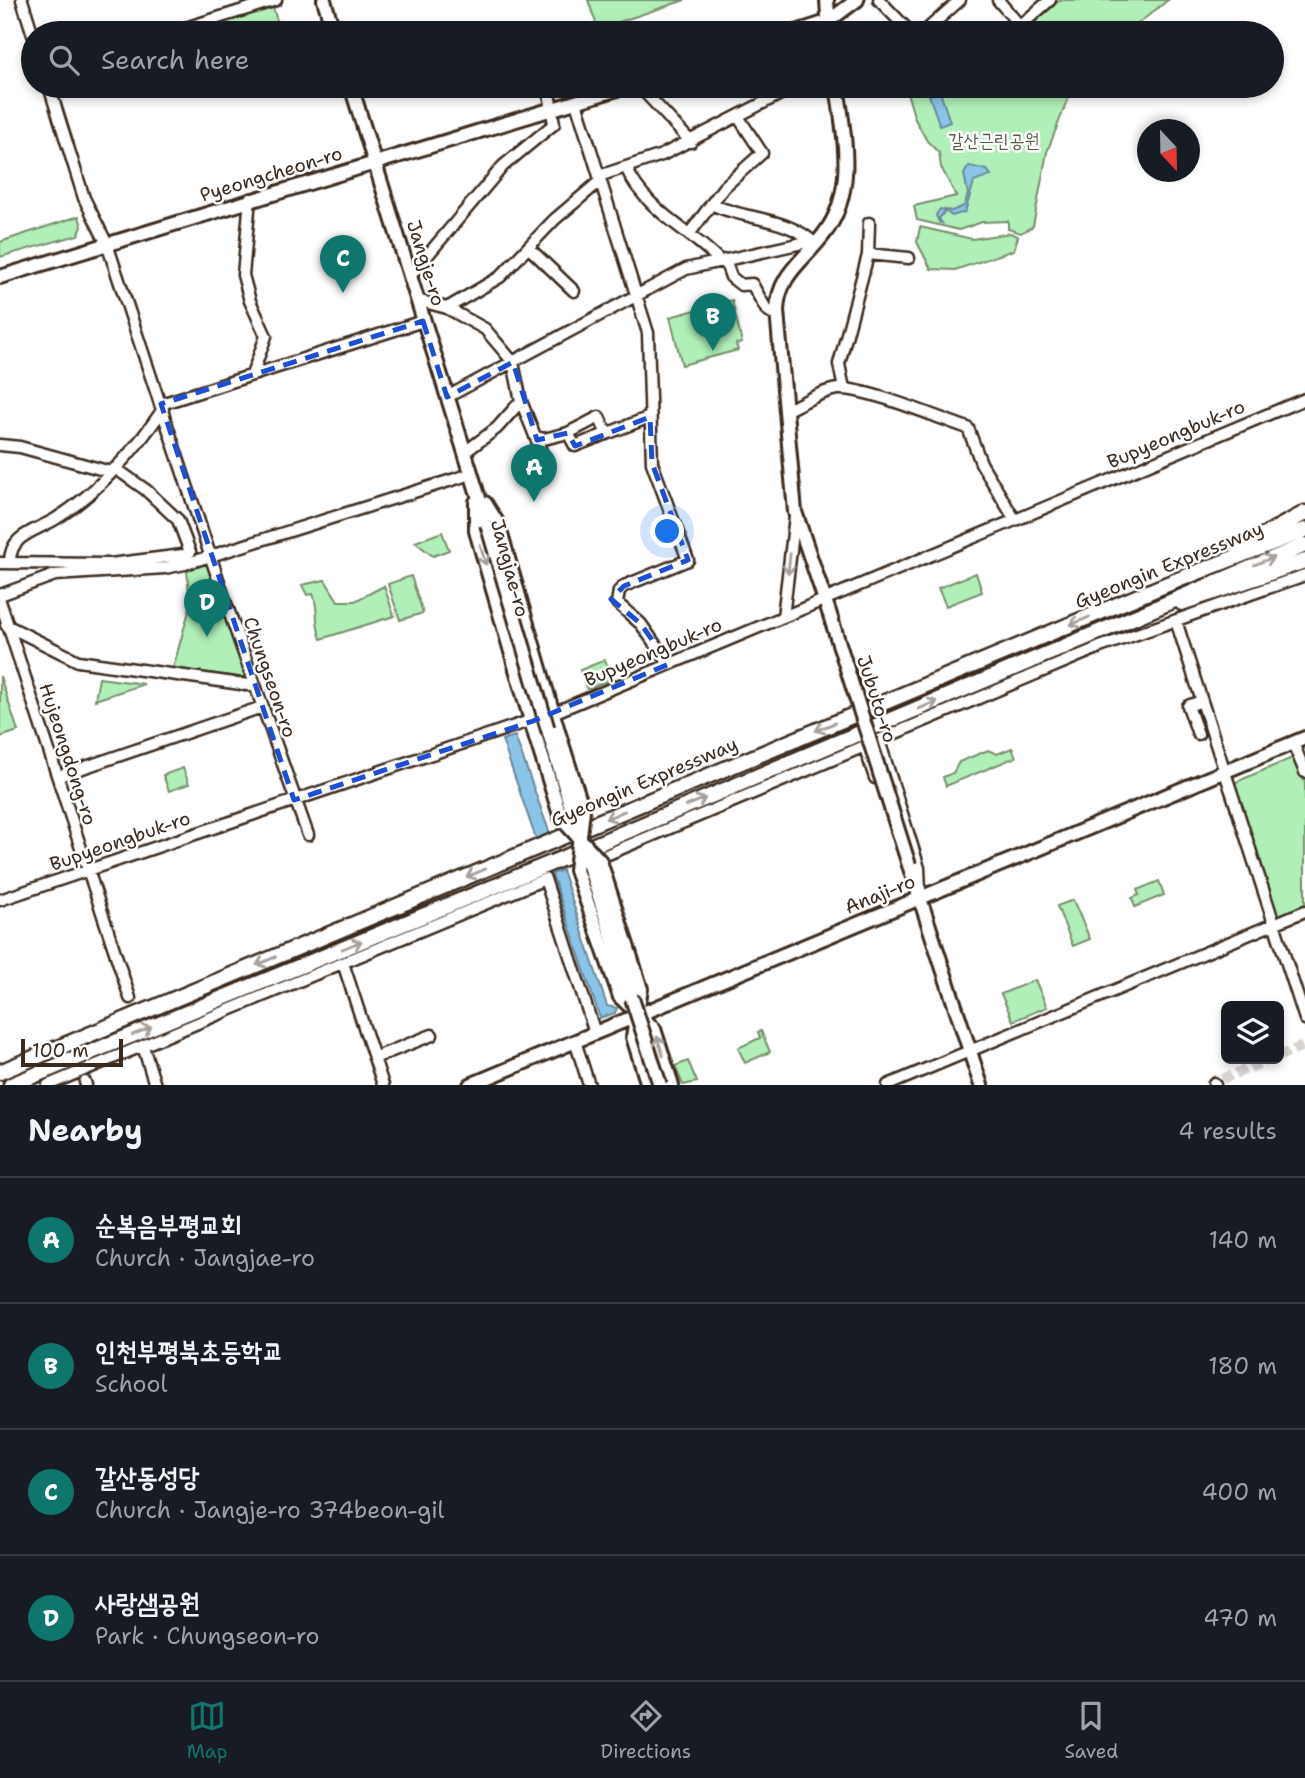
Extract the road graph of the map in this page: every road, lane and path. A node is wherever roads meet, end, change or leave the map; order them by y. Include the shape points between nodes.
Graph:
1 (22, 0) edge
2 (276, 0) edge
3 (827, 0) edge
4 (857, 0) edge
5 (879, 0) edge
6 (998, 0) edge
7 (1050, 0) edge
8 (322, 1) edge
9 (955, 2) edge
10 (29, 21) edge
11 (208, 21) edge
12 (330, 21) edge
13 (828, 21) edge
14 (835, 21) edge
15 (899, 21) edge
16 (936, 21) edge
17 (1016, 21) edge
18 (1026, 21) edge
19 (53, 98) edge
20 (355, 98) edge
21 (551, 98) edge
22 (589, 98) edge
23 (650, 98) edge
24 (774, 98) edge
25 (838, 98) edge
26 (576, 102) junction
27 (553, 109) junction
28 (738, 118) junction
29 (691, 142) junction
30 (375, 163) junction
31 (626, 167) junction
32 (599, 178) junction
33 (250, 199) junction
34 (711, 204) junction
35 (869, 223) dead end
36 (691, 233) junction
37 (107, 244) junction
38 (815, 244) junction
39 (529, 248) junction
40 (868, 254) junction
41 (909, 258) dead end
42 (723, 260) junction
43 (410, 276) junction
44 (0, 277) edge
45 (574, 291) dead end
46 (635, 296) junction
47 (417, 300) junction
48 (447, 308) junction
49 (778, 317) junction
50 (424, 321) junction
51 (513, 362) junction
52 (252, 375) junction
53 (844, 390) junction
54 (447, 397) junction
55 (1305, 399) edge
56 (521, 401) junction
57 (162, 407) junction
58 (787, 410) junction
59 (650, 417) junction
60 (606, 430) dead end
61 (568, 433) junction
62 (536, 437) junction
63 (0, 445) edge
64 (541, 451) dead end
65 (464, 452) junction
66 (113, 470) junction
67 (471, 474) junction
68 (475, 488) junction
69 (795, 512) junction
70 (1305, 513) edge
71 (1015, 520) junction
72 (487, 524) joint
73 (1305, 530) edge
74 (1305, 545) edge
75 (208, 551) junction
76 (186, 557) junction
77 (1305, 561) edge
78 (5, 564) edge
79 (1305, 575) edge
80 (1165, 585) junction
81 (0, 595) edge
82 (0, 603) edge
83 (827, 606) junction
84 (1157, 608) junction
85 (783, 617) junction
86 (1176, 621) junction
87 (4, 623) edge
88 (33, 639) junction
89 (16, 652) junction
90 (669, 664) junction
91 (255, 686) junction
92 (1201, 701) junction
93 (262, 707) junction
94 (553, 713) junction
95 (533, 721) junction
96 (1198, 734) dead end
97 (879, 740) junction
98 (1299, 741) edge
99 (864, 745) junction
100 (883, 754) junction
101 (869, 759) junction
102 (1224, 772) junction
103 (1305, 772) edge
104 (59, 776) junction
105 (294, 800) junction
106 (308, 835) dead end
107 (581, 841) junction
108 (88, 871) junction
109 (545, 872) junction
110 (920, 898) junction
111 (0, 900) edge
112 (1305, 911) edge
113 (1272, 925) junction
114 (343, 963) junction
115 (130, 998) dead end
116 (638, 1015) junction
117 (1305, 1019) edge
118 (595, 1033) junction
119 (432, 1035) dead end
120 (575, 1041) junction
121 (143, 1046) junction
122 (970, 1051) junction
123 (374, 1058) junction
124 (0, 1072) edge
125 (11, 1085) edge
126 (48, 1085) edge
127 (155, 1085) edge
128 (383, 1085) edge
129 (470, 1085) edge
130 (589, 1085) edge
131 (648, 1085) edge
132 (660, 1085) edge
133 (672, 1085) edge
134 (888, 1085) edge
135 (981, 1085) edge

1 - 10 street
2 - 11 street
3 - 13 main road
4 - 14 main road
5 - 15 street
6 - 17 street
7 - 18 street
8 - 12 main road
9 - 16 street
19 - 37 street, Chungseon-ro via 84,198
20 - 30 main road, Jangje-ro
21 - 27 street
22 - 26 main road, Pyeongcheon-ro
23 - 29 street
24 - 28 street
25 - 38 main road, Jubuto-ro via 847,167 836,212
26 - 27 main road, Pyeongcheon-ro
26 - 32 street
27 - 30 main road, Pyeongcheon-ro
27 - 43 street via 551,129 503,166
28 - 29 street
28 - 34 street via 762,153
29 - 31 street
30 - 33 main road, Pyeongcheon-ro
30 - 43 main road, Jangje-ro
31 - 32 street
31 - 36 street via 658,211
32 - 39 street
32 - 46 street
33 - 37 main road, Pyeongcheon-ro
33 - 52 street via 243,275 266,336
34 - 36 street
34 - 38 street via 806,234
35 - 40 street
36 - 42 street
37 - 44 main road, Pyeongcheon-ro
37 - 57 street, Chungseon-ro
38 - 42 street
38 - 49 main road, Jubuto-ro via 783,282 777,299
39 - 45 street
39 - 48 street via 500,277
40 - 41 street
40 - 53 street via 839,364
42 - 46 street via 695,265
42 - 49 street via 731,277 741,285 752,284 766,309
43 - 47 main road, Jangje-ro
46 - 51 street
46 - 59 street via 648,333
47 - 48 street
47 - 50 main road, Jangje-ro
48 - 51 street via 485,329
49 - 58 main road, Jubuto-ro
50 - 52 street
50 - 54 main road, Jangje-ro
51 - 54 street
51 - 56 street
52 - 57 street
53 - 58 street via 828,391
53 - 71 street via 869,393 968,428 981,463
54 - 65 main road, Jangje-ro
55 - 71 street, Bupyeongbuk-ro
56 - 62 street
56 - 65 street via 497,428
57 - 66 street via 142,441
57 - 75 street, Chungseon-ro
58 - 69 main road, Jubuto-ro
59 - 61 street via 575,446
59 - 90 street via 652,463 688,560 624,586 617,597 620,607 640,624
60 - 61 street via 600,417
61 - 62 street
62 - 64 street
63 - 66 street
65 - 67 main road, Jangje-ro
66 - 76 street via 146,490 178,520
66 - 78 street via 60,517 21,537
67 - 68 main road, Jangje-ro
67 - 75 street
68 - 72 main road, Jangje-ro
68 - 94 main road, Jangjae-ro via 498,524
68 -> 95 main road, Jangjae-ro via 476,531
69 - 83 main road, Jubuto-ro
69 -> 85 street
70 - 80 highway
71 - 83 street, Bupyeongbuk-ro
72 - 107 main road, Jangjae-ro, bridge
73 - 80 highway, Gyeongin Expressway
84 -> 74 highway, Gyeongin Expressway
75 - 76 street
75 - 91 street, Chungseon-ro
76 - 78 street
76 - 81 street via 165,568 55,575
77 - 84 highway via 1203,598
79 - 86 street
80 -> 124 highway, Gyeongin Expressway
82 - 87 street, Hujeongdong-ro
83 - 85 street, Bupyeongbuk-ro
83 - 110 main road, Jubuto-ro, bridge
109 -> 84 highway, Gyeongin Expressway via 566,858
85 - 90 street, Bupyeongbuk-ro
86 - 92 street
86 - 97 street via 1100,647
87 - 88 street
87 - 89 street, Hujeongdong-ro
88 - 89 street via 25,639
88 - 91 street via 78,661
89 - 104 street, Hujeongdong-ro
90 - 94 street, Bupyeongbuk-ro
91 - 93 street, Chungseon-ro
92 - 96 street via 1188,706
92 - 102 street
93 - 104 street
93 - 105 street, Chungseon-ro
94 - 95 street, Bupyeongbuk-ro
94 - 107 main road, Jangjae-ro, bridge via 583,810
95 - 105 street, Bupyeongbuk-ro
95 - 107 main road, Jangjae-ro, bridge via 561,818
97 - 99 street
97 - 100 street
98 - 102 main road, Anaji-ro
98 - 103 street
99 - 101 street
99 - 116 street via 594,860
100 - 101 street via 874,751
100 - 110 street via 919,868
101 - 110 street via 906,873
102 - 110 main road, Anaji-ro
102 - 113 street
104 - 108 street, Hujeongdong-ro
105 - 106 street, Chungseon-ro
105 - 108 street, Bupyeongbuk-ro
107 - 116 main road, Jangjae-ro, bridge via 600,862 641,989
107 - 116 main road, Jangjae-ro, bridge via 576,870 620,997
107 - 132 main road, Jangjae-ro, bridge
108 - 111 street, Bupyeongbuk-ro
108 - 115 street, Hujeongdong-ro
109 - 114 street
109 - 118 street
125 -> 109 highway, Gyeongin Expressway
110 - 116 main road, Anaji-ro
110 - 122 main road, Jubuto-ro
112 - 113 street
113 - 117 street
113 - 122 street
114 - 121 street
114 - 123 street
116 - 118 main road, Anaji-ro
116 - 131 main road, Jangjae-ro via 633,1037
133 -> 116 main road, Jangjae-ro via 654,1029
118 - 120 main road, Anaji-ro
119 - 123 street
120 - 129 main road, Anaji-ro
120 - 130 street
121 - 126 street
121 - 127 street
122 - 134 street
122 - 135 main road, Jubuto-ro
123 - 128 street

